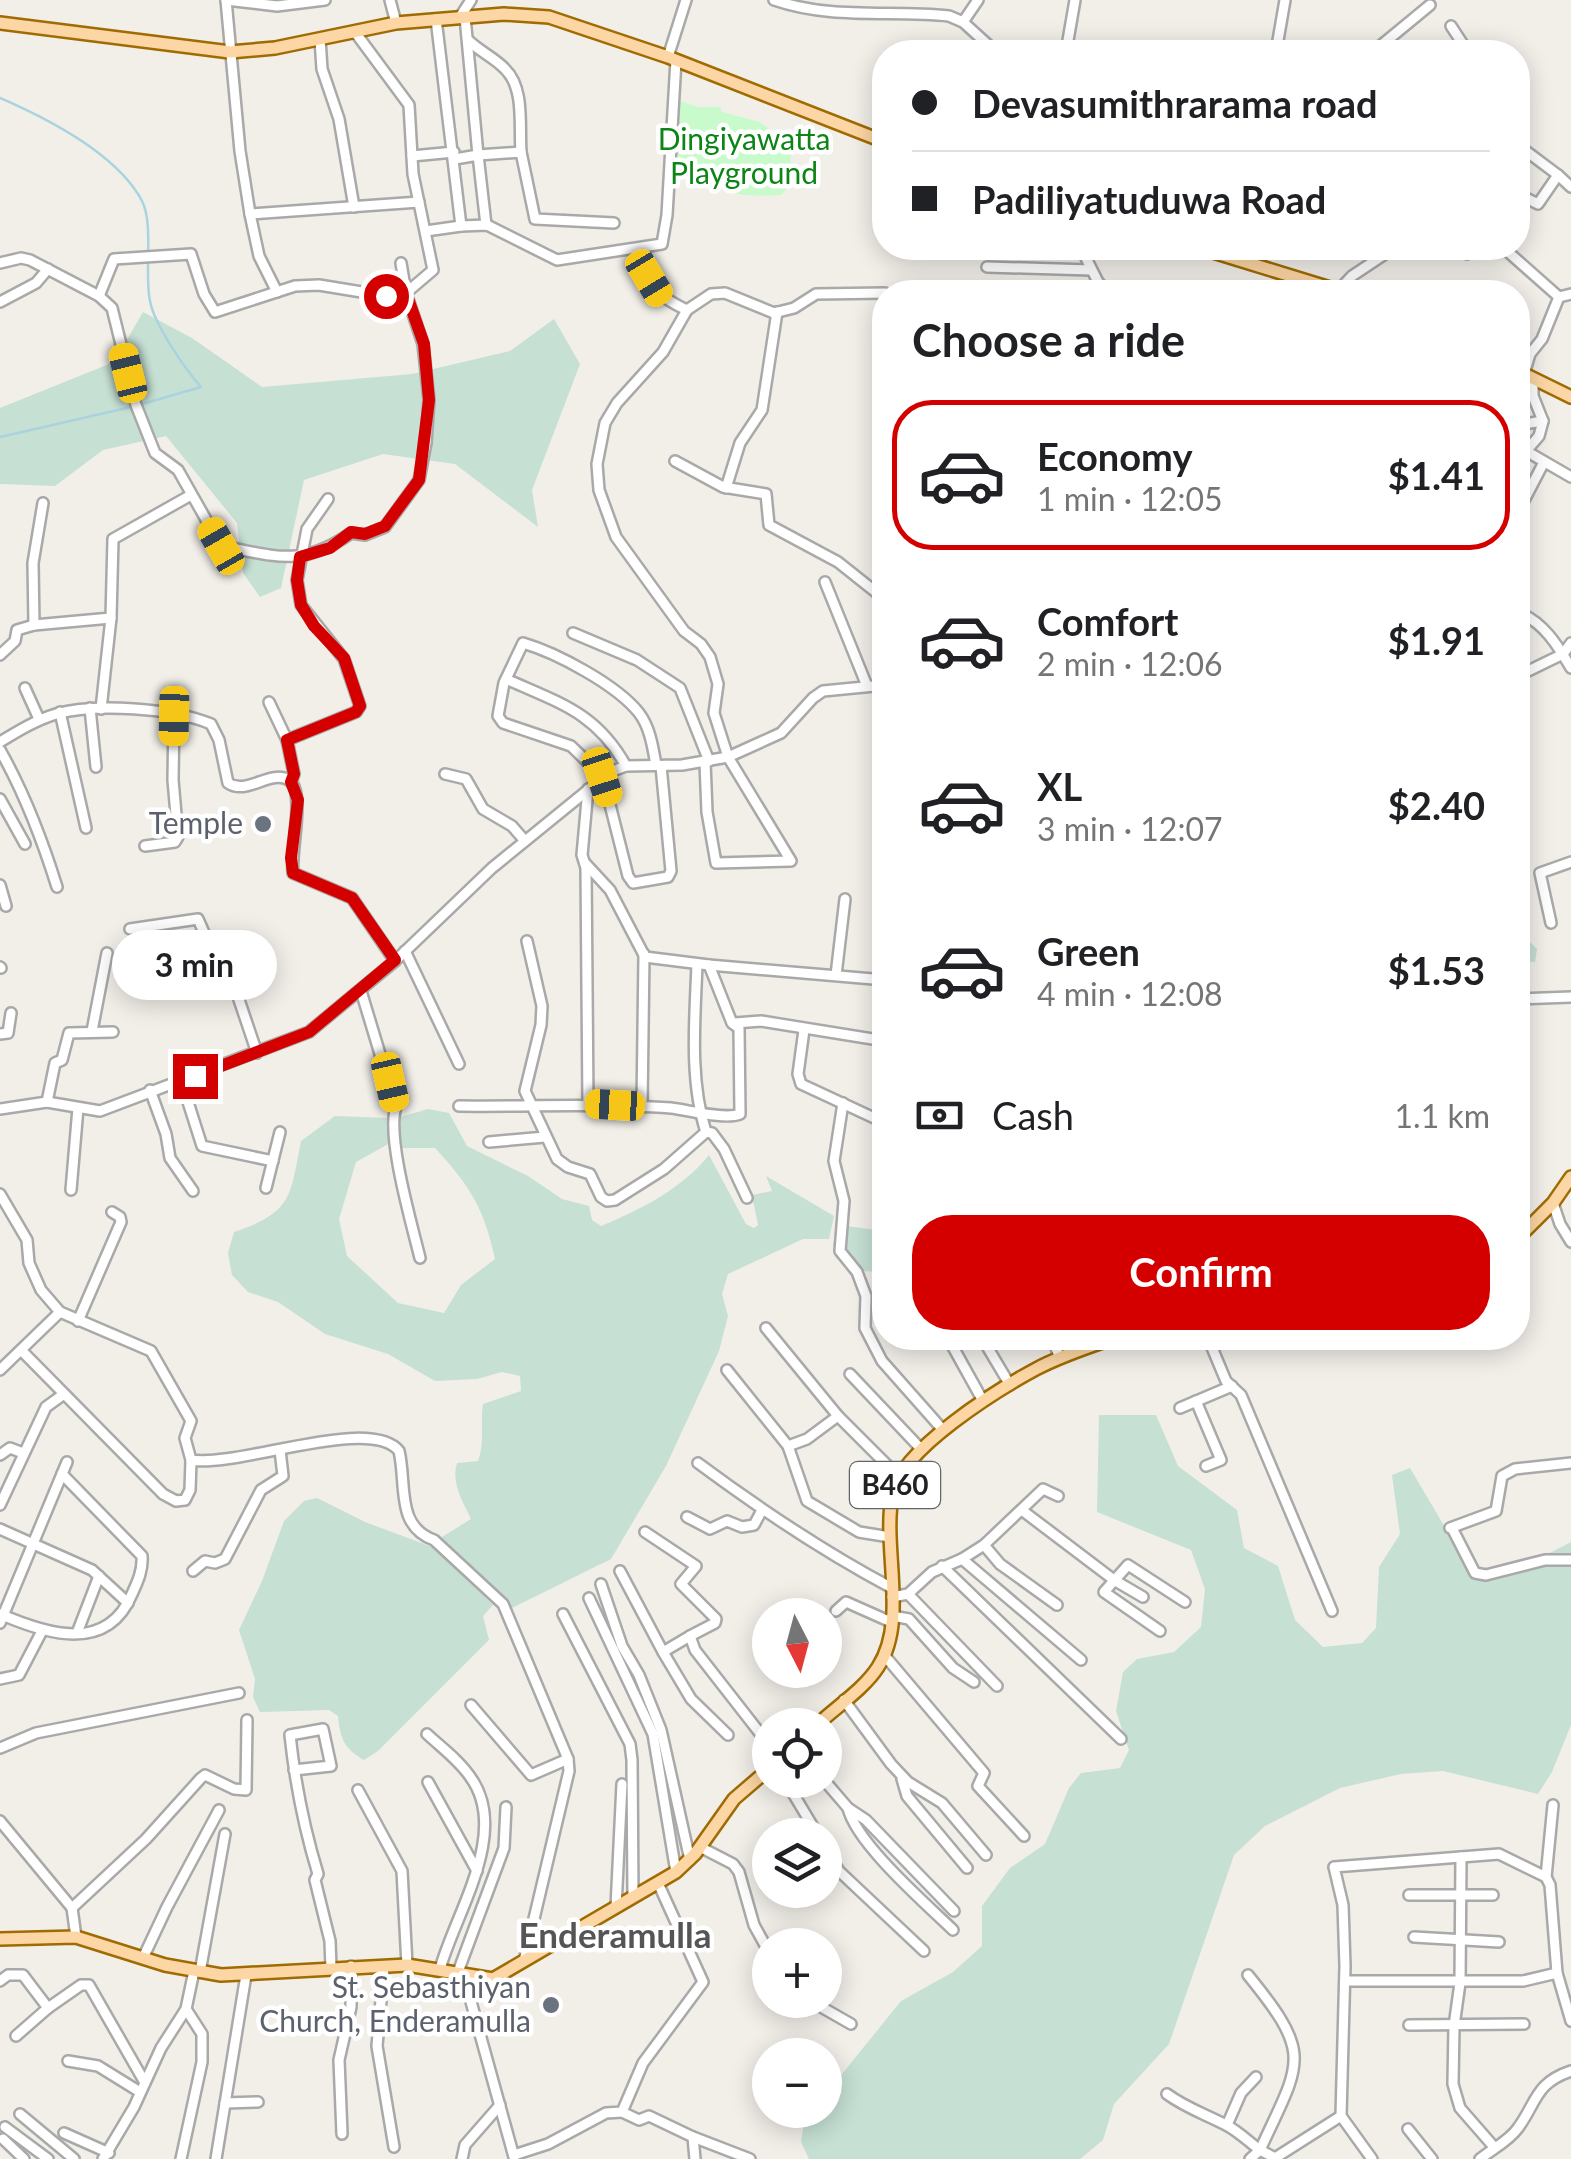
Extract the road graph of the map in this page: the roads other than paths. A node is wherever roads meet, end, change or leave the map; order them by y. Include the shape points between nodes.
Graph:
1 (226, 0) edge
2 (325, 0) edge
3 (390, 0) edge
4 (471, 0) edge
5 (686, 0) edge
6 (774, 0) edge
7 (978, 0) edge
8 (1075, 0) edge
9 (1286, 0) edge
10 (1430, 5) dead end
11 (463, 17) junction
12 (436, 19) junction
13 (0, 22) edge
14 (964, 22) junction
15 (396, 23) junction
16 (1452, 26) dead end
17 (355, 32) junction
18 (320, 39) junction
19 (468, 40) junction
20 (983, 40) edge
21 (1068, 40) edge
22 (1278, 40) edge
23 (1388, 40) edge
24 (1461, 40) edge
25 (230, 52) junction
26 (672, 59) junction
27 (872, 137) edge
28 (521, 152) junction
29 (1530, 154) edge
30 (455, 155) junction
31 (478, 155) junction
32 (412, 156) junction
33 (1558, 175) junction
34 (1571, 187) edge
35 (1530, 200) edge
36 (419, 202) junction
37 (354, 207) junction
38 (250, 214) junction
39 (614, 223) dead end
40 (461, 226) junction
41 (486, 226) junction
42 (426, 231) junction
43 (644, 248) junction
44 (1086, 260) edge
45 (1238, 260) edge
46 (1376, 260) edge
47 (1516, 260) edge
48 (0, 263) edge
49 (401, 263) dead end
50 (987, 267) dead end
51 (48, 269) junction
52 (1091, 270) junction
53 (1099, 280) edge
54 (1302, 280) edge
55 (1349, 280) edge
56 (278, 292) junction
57 (406, 293) junction
58 (872, 293) edge
59 (1571, 294) edge
60 (99, 296) junction
61 (1558, 297) junction
62 (0, 302) edge
63 (686, 310) junction
64 (777, 312) junction
65 (1530, 363) edge
66 (1530, 377) edge
67 (1530, 388) edge
68 (1571, 397) edge
69 (1544, 421) junction
70 (1530, 423) edge
71 (1530, 446) edge
72 (1530, 453) edge
73 (675, 461) dead end
74 (1544, 462) junction
75 (1571, 477) edge
76 (726, 488) junction
77 (1530, 489) edge
78 (191, 495) junction
79 (328, 499) dead end
80 (42, 503) dead end
81 (300, 557) junction
82 (825, 582) dead end
83 (872, 589) edge
84 (111, 618) junction
85 (1530, 619) edge
86 (34, 625) junction
87 (573, 632) dead end
88 (1571, 643) edge
89 (1563, 654) junction
90 (0, 656) edge
91 (1571, 668) edge
92 (1530, 670) edge
93 (506, 679) junction
94 (872, 685) edge
95 (867, 686) junction
96 (25, 688) dead end
97 (270, 702) dead end
98 (96, 709) junction
99 (60, 712) junction
100 (174, 716) junction
101 (38, 720) junction
102 (287, 740) junction
103 (0, 742) edge
104 (0, 750) edge
105 (728, 757) junction
106 (707, 762) junction
107 (626, 766) junction
108 (658, 766) junction
109 (96, 767) dead end
110 (445, 774) dead end
111 (602, 777) junction
112 (291, 782) junction
113 (588, 789) junction
114 (0, 799) edge
115 (86, 828) dead end
116 (525, 842) junction
117 (26, 844) dead end
118 (145, 846) dead end
119 (584, 862) junction
120 (1571, 862) edge
121 (0, 885) edge
122 (57, 887) dead end
123 (846, 899) dead end
124 (6, 906) dead end
125 (1551, 923) dead end
126 (130, 930) dead end
127 (527, 941) dead end
128 (405, 951) junction
129 (106, 953) dead end
130 (644, 954) junction
131 (395, 960) junction
132 (696, 964) junction
133 (710, 965) junction
134 (836, 975) junction
135 (872, 979) edge
136 (360, 991) junction
137 (1571, 997) edge
138 (1530, 998) edge
139 (11, 1014) dead end
140 (732, 1023) junction
141 (804, 1030) junction
142 (92, 1032) junction
143 (113, 1032) dead end
144 (0, 1034) edge
145 (872, 1038) edge
146 (257, 1053) junction
147 (459, 1064) dead end
148 (182, 1080) junction
149 (150, 1090) junction
150 (47, 1102) junction
151 (843, 1102) junction
152 (588, 1104) junction
153 (459, 1106) dead end
154 (642, 1106) junction
155 (532, 1107) junction
156 (78, 1108) junction
157 (0, 1109) edge
158 (699, 1110) junction
159 (872, 1116) edge
160 (280, 1132) dead end
161 (706, 1132) junction
162 (546, 1137) junction
163 (490, 1142) dead end
164 (273, 1161) junction
165 (1571, 1177) edge
166 (266, 1188) dead end
167 (71, 1190) dead end
168 (193, 1190) dead end
169 (0, 1194) edge
170 (747, 1198) dead end
171 (1553, 1203) junction
172 (112, 1212) dead end
173 (1530, 1226) edge
174 (1571, 1242) edge
175 (420, 1258) dead end
176 (60, 1312) junction
177 (78, 1321) junction
178 (766, 1328) dead end
179 (872, 1342) edge
180 (21, 1350) junction
181 (876, 1350) edge
182 (955, 1350) edge
183 (989, 1350) edge
184 (1057, 1350) edge
185 (1082, 1350) edge
186 (1212, 1350) edge
187 (1060, 1358) junction
188 (0, 1370) edge
189 (727, 1370) dead end
190 (850, 1374) dead end
191 (1010, 1384) junction
192 (1232, 1386) junction
193 (64, 1394) junction
194 (1196, 1401) junction
195 (983, 1402) junction
196 (1180, 1408) dead end
197 (838, 1416) junction
198 (943, 1430) junction
199 (788, 1446) junction
200 (280, 1450) junction
201 (922, 1450) junction
202 (23, 1452) junction
203 (0, 1455) edge
204 (191, 1460) junction
205 (67, 1462) dead end
206 (698, 1463) dead end
207 (1571, 1463) edge
208 (1206, 1466) dead end
209 (62, 1474) junction
210 (898, 1476) junction
211 (1058, 1496) dead end
212 (0, 1505) edge
213 (762, 1510) junction
214 (1024, 1511) junction
215 (687, 1516) dead end
216 (0, 1529) edge
217 (645, 1532) dead end
218 (890, 1537) junction
219 (33, 1543) junction
220 (984, 1545) junction
221 (962, 1559) junction
222 (1571, 1560) edge
223 (942, 1566) junction
224 (620, 1570) dead end
225 (193, 1571) dead end
226 (99, 1576) junction
227 (1114, 1580) junction
228 (601, 1584) dead end
229 (892, 1592) junction
230 (908, 1594) junction
231 (1142, 1597) dead end
232 (588, 1598) dead end
233 (1185, 1602) dead end
234 (128, 1603) junction
235 (1057, 1605) dead end
236 (842, 1606) edge
237 (1332, 1610) dead end
238 (562, 1614) dead end
239 (1, 1617) edge
240 (892, 1619) junction
241 (42, 1631) junction
242 (1160, 1631) dead end
243 (77, 1634) junction
244 (690, 1636) junction
245 (663, 1652) junction
246 (885, 1656) junction
247 (1081, 1660) dead end
248 (0, 1679) edge
249 (974, 1682) dead end
250 (997, 1686) dead end
251 (239, 1693) dead end
252 (844, 1700) junction
253 (471, 1705) dead end
254 (835, 1708) edge
255 (248, 1720) dead end
256 (752, 1723) edge
257 (428, 1734) dead end
258 (728, 1735) dead end
259 (1121, 1739) dead end
260 (0, 1747) edge
261 (568, 1759) junction
262 (294, 1770) junction
263 (900, 1774) junction
264 (428, 1782) dead end
265 (622, 1784) dead end
266 (752, 1784) edge
267 (358, 1790) dead end
268 (839, 1798) edge
269 (1553, 1804) dead end
270 (506, 1807) dead end
271 (848, 1808) junction
272 (219, 1810) dead end
273 (0, 1821) edge
274 (225, 1834) dead end
275 (1024, 1836) dead end
276 (700, 1847) junction
277 (986, 1855) dead end
278 (1461, 1857) junction
279 (690, 1860) junction
280 (967, 1868) dead end
281 (477, 1871) junction
282 (676, 1872) junction
283 (842, 1873) edge
284 (1546, 1877) junction
285 (658, 1883) junction
286 (1494, 1894) dead end
287 (1409, 1895) dead end
288 (1460, 1896) junction
289 (633, 1897) junction
290 (616, 1906) junction
291 (72, 1908) junction
292 (954, 1911) dead end
293 (756, 1928) edge
294 (953, 1930) dead end
295 (76, 1937) junction
296 (1414, 1937) dead end
297 (0, 1939) edge
298 (1460, 1939) junction
299 (1499, 1942) dead end
300 (924, 1951) dead end
301 (143, 1958) junction
302 (524, 1961) junction
303 (351, 1966) junction
304 (384, 1966) junction
305 (408, 1966) junction
306 (332, 1968) junction
307 (440, 1969) junction
308 (197, 1972) junction
309 (458, 1972) junction
310 (1557, 1973) junction
311 (246, 1975) junction
312 (1248, 1975) dead end
313 (476, 1978) junction
314 (0, 1981) edge
315 (1345, 1981) junction
316 (1460, 1982) junction
317 (48, 2008) junction
318 (186, 2009) junction
319 (840, 2018) edge
320 (1571, 2021) edge
321 (851, 2024) dead end
322 (1524, 2024) dead end
323 (1409, 2025) dead end
324 (1454, 2026) junction
325 (16, 2036) dead end
326 (68, 2060) dead end
327 (1571, 2070) edge
328 (1256, 2077) dead end
329 (142, 2087) junction
330 (1166, 2094) dead end
331 (258, 2102) dead end
332 (225, 2103) junction
333 (500, 2105) junction
334 (622, 2112) junction
335 (20, 2114) dead end
336 (1341, 2116) junction
337 (1227, 2125) junction
338 (5, 2126) dead end
339 (1408, 2129) dead end
340 (64, 2132) dead end
341 (342, 2134) dead end
342 (693, 2137) junction
343 (2, 2139) dead end
344 (394, 2147) dead end
345 (1494, 2147) junction
346 (1260, 2150) junction
347 (107, 2154) edge
348 (515, 2157) edge
349 (1274, 2158) edge
350 (24, 2159) edge
351 (48, 2159) edge
352 (74, 2159) edge
353 (120, 2159) edge
354 (181, 2159) edge
355 (216, 2159) edge
356 (462, 2159) edge
357 (694, 2159) edge
358 (750, 2159) edge
359 (1250, 2159) edge
360 (1372, 2159) edge
361 (1432, 2159) edge
362 (1480, 2159) edge

1 - 2 street via 276,6
1 - 25 street
3 - 15 street
4 - 11 street
5 - 26 street
6 - 14 street via 825,12 923,14
7 - 14 street
8 - 21 street
9 - 22 street
10 - 23 street
11 - 12 main road
11 - 19 street
11 - 26 main road via 549,17
12 - 15 main road
12 - 30 street
13 - 25 main road
14 - 20 street
15 - 17 main road
16 - 24 street
17 - 18 main road
17 - 32 street via 408,105
18 - 25 main road
18 - 37 street
19 - 28 street via 516,83
19 - 31 street
25 - 38 street
26 - 27 main road
26 - 43 street via 667,216 662,244
28 - 31 street
28 - 39 street via 535,219
29 - 33 street
30 - 31 street
30 - 32 street
30 - 40 street
31 - 41 street
32 - 36 street
33 - 34 street
33 - 35 street via 1538,204
36 - 37 street
36 - 42 street
37 - 38 street
38 - 56 street via 259,256
40 - 41 street
40 - 42 street
41 - 43 street via 557,260
42 - 57 street via 433,270
43 - 63 street via 661,298
44 - 52 street
45 - 54 main road
46 - 55 street
47 - 61 street
48 - 51 street via 21,258
49 - 57 street
50 - 52 street
51 - 60 street
51 - 62 street
52 - 53 street
56 - 57 street via 319,285
56 - 60 street via 215,312 191,254 176,253 114,259
57 - 81 street via 424,344 429,400 419,480 385,526 351,532 330,548
58 - 64 street via 816,294
59 - 61 street
60 - 78 street via 112,308 155,453 172,462
61 - 65 street
63 - 64 street via 725,293
63 - 105 street via 663,352 605,423 598,477 616,537 710,657
64 - 76 street via 762,410 740,443
66 - 68 main road
67 - 69 street
69 - 70 street
69 - 71 street
72 - 74 street
73 - 76 street
74 - 75 street
74 - 77 street
76 - 83 street via 766,494 768,525 838,562
78 - 81 street via 221,546
78 - 84 street via 113,539
79 - 81 street via 307,529
80 - 86 street
81 - 102 street via 301,605 344,658 360,706
82 - 95 street
84 - 86 street
84 - 98 street
85 - 89 street
86 - 90 street via 17,630
87 - 106 street via 680,688
88 - 89 street
89 - 91 street
89 - 92 street
93 - 107 street via 587,716
93 - 108 street via 524,643 552,654 620,694 640,714
93 - 111 street via 498,708 503,723 571,746
94 - 95 street
95 - 105 street via 817,694 781,734
96 - 101 street
97 - 102 street
98 - 99 street
98 - 100 street
98 - 109 street
99 - 101 street
99 - 115 street
100 - 112 street via 215,728 232,787 277,778
100 - 118 street via 178,837
101 - 103 street
102 - 112 street
104 - 122 street via 21,786
105 - 106 street
105 - 106 street via 791,861 716,863
106 - 108 street
107 - 108 street
107 - 111 street
108 - 111 street via 671,871 639,884 628,876
110 - 116 street via 466,779 483,809
111 - 113 street
112 - 131 street via 298,800 293,873 352,898
113 - 116 street
113 - 119 street
114 - 117 street
116 - 128 street
119 - 130 street via 610,890
119 - 152 street
120 - 125 street via 1540,873
121 - 124 street
123 - 134 street
126 - 146 street via 198,919 217,962 229,970
127 - 155 street via 542,1006 525,1092
128 - 131 street
128 - 147 street
129 - 142 street
130 - 132 street
130 - 154 street
131 - 136 street
132 - 133 street
132 - 158 street
133 - 134 street
133 - 140 street
134 - 135 street
136 - 146 street via 309,1032
136 - 175 street via 396,1107 394,1141
137 - 138 street
139 - 144 street via 8,1033
140 - 141 street
140 - 158 street via 739,1028 740,1114
141 - 145 street
141 - 151 street via 801,1084
142 - 143 street
142 - 150 street via 69,1034 51,1072
146 - 148 street
148 - 149 street
148 - 164 street via 202,1146
149 - 156 street via 100,1111
149 - 168 street via 170,1158
150 - 156 street
150 - 157 street
151 - 159 street
151 - 179 street via 834,1161 844,1200 840,1251 866,1296 865,1328
152 - 154 street
152 - 155 street
153 - 155 street
154 - 158 street
155 - 162 street
156 - 167 street
158 - 161 street
160 - 164 street
161 - 162 street via 664,1169 607,1201 590,1174 557,1159
161 - 170 street via 724,1149
162 - 163 street
164 - 166 street
165 - 171 main road
169 - 176 street via 28,1240 34,1280
171 - 173 main road
171 - 174 street
172 - 177 street via 121,1222
176 - 177 street
176 - 180 street
177 - 204 street via 151,1351 191,1422 184,1438
178 - 197 street
180 - 188 street
180 - 193 street
181 - 198 street
182 - 195 street
183 - 191 street
184 - 187 street
185 - 187 main road, B460
186 - 192 street
187 - 191 main road, B460
189 - 199 street
190 - 201 street
191 - 195 main road, B460
192 - 194 street
192 - 237 street
193 - 202 street via 46,1406
193 - 204 street via 176,1501 190,1490
194 - 196 street
194 - 208 street via 1221,1460
195 - 198 main road, B460
197 - 199 street
197 - 210 street
198 - 201 main road, B460
199 - 218 street via 814,1508 860,1532
200 - 204 street
200 - 225 street via 283,1476 261,1490 224,1560 205,1561
200 - 261 street via 339,1438 396,1445 410,1524 503,1604
201 - 210 main road, B460
202 - 203 street via 10,1448
202 - 212 street
205 - 209 street
206 - 213 street
207 - 222 street via 1502,1476 1496,1511 1451,1528 1475,1573
209 - 219 street
209 - 234 street via 142,1556
210 - 218 main road, B460
211 - 214 street via 1043,1490
213 - 215 street via 754,1526 742,1527 726,1521 710,1529
213 - 229 street
214 - 220 street
214 - 227 street
216 - 219 street
217 - 244 street via 696,1566 680,1584 716,1618
218 - 229 main road, B460
219 - 226 street
219 - 239 street
220 - 221 street
220 - 235 street
221 - 223 street
221 - 247 street
223 - 230 street
223 - 259 street
224 - 245 street
226 - 234 street
226 - 243 street
227 - 231 street
227 - 233 street via 1128,1565
227 - 242 street via 1104,1592
228 - 279 street via 661,1730
229 - 230 street
229 - 240 main road, B460
230 - 250 street
232 - 282 street via 652,1734
234 - 243 street via 114,1623
236 - 240 street
238 - 289 street via 630,1744
239 - 241 street
240 - 246 main road, B460
240 - 249 street via 909,1619
241 - 243 street
241 - 248 street via 19,1675
244 - 245 street
244 - 256 street
245 - 258 street via 691,1699
246 - 252 main road
246 - 275 street via 984,1773 978,1786
251 - 260 street via 36,1733
252 - 254 main road
252 - 263 street
253 - 261 street via 530,1775
255 - 291 street via 246,1790 205,1775
257 - 281 street via 477,1787 485,1824
261 - 302 street
262 - 262 street via 331,1766 323,1729 290,1734
262 - 306 street
263 - 277 street via 942,1803
263 - 280 street via 907,1796
264 - 281 street
265 - 290 street
266 - 276 main road
267 - 305 street via 402,1871
268 - 271 street
269 - 284 street
270 - 309 street via 504,1848
271 - 292 street
271 - 294 street via 880,1858
272 - 301 street
273 - 291 street
274 - 308 street
276 - 279 main road
276 - 293 street via 739,1872
278 - 284 street via 1499,1854
278 - 288 street
278 - 315 street via 1334,1867 1343,1905
279 - 282 main road
281 - 307 street
282 - 285 main road
283 - 300 street
284 - 310 street
285 - 289 main road
285 - 334 street via 703,1982 643,2063
286 - 288 street
287 - 288 street
288 - 298 street
289 - 290 main road
290 - 302 main road
291 - 295 street
295 - 297 main road
295 - 301 main road
296 - 298 street
298 - 299 street
298 - 316 street
301 - 308 main road
302 - 313 main road via 493,1979
303 - 304 main road
303 - 306 main road
303 - 341 street via 352,2007 339,2060
304 - 305 main road
304 - 344 street via 377,2046
305 - 307 main road
306 - 311 main road
307 - 309 main road
308 - 311 main road
308 - 318 street
309 - 313 main road
310 - 316 street
310 - 320 street
311 - 332 street
312 - 346 street via 1289,2030 1295,2071
313 - 333 street via 470,1998
314 - 317 street via 23,1976
315 - 316 street
315 - 336 street
316 - 324 street
317 - 325 street
317 - 329 street via 81,1984 89,1986
318 - 329 street
318 - 354 street via 202,2034 202,2062
319 - 321 street
322 - 324 street
323 - 324 street
324 - 345 street via 1453,2084 1460,2108
326 - 329 street
327 - 345 street via 1534,2096 1518,2128
328 - 337 street
329 - 347 street
330 - 337 street
331 - 332 street
332 - 355 street
333 - 348 street
333 - 356 street via 465,2145
334 - 342 street via 639,2120 649,2116
334 - 348 street
335 - 352 street
336 - 349 street
336 - 360 street
337 - 346 street
338 - 351 street
339 - 361 street
340 - 347 street
342 - 357 street
342 - 358 street
343 - 350 street
345 - 362 street
346 - 349 street
346 - 359 street
347 - 353 street

